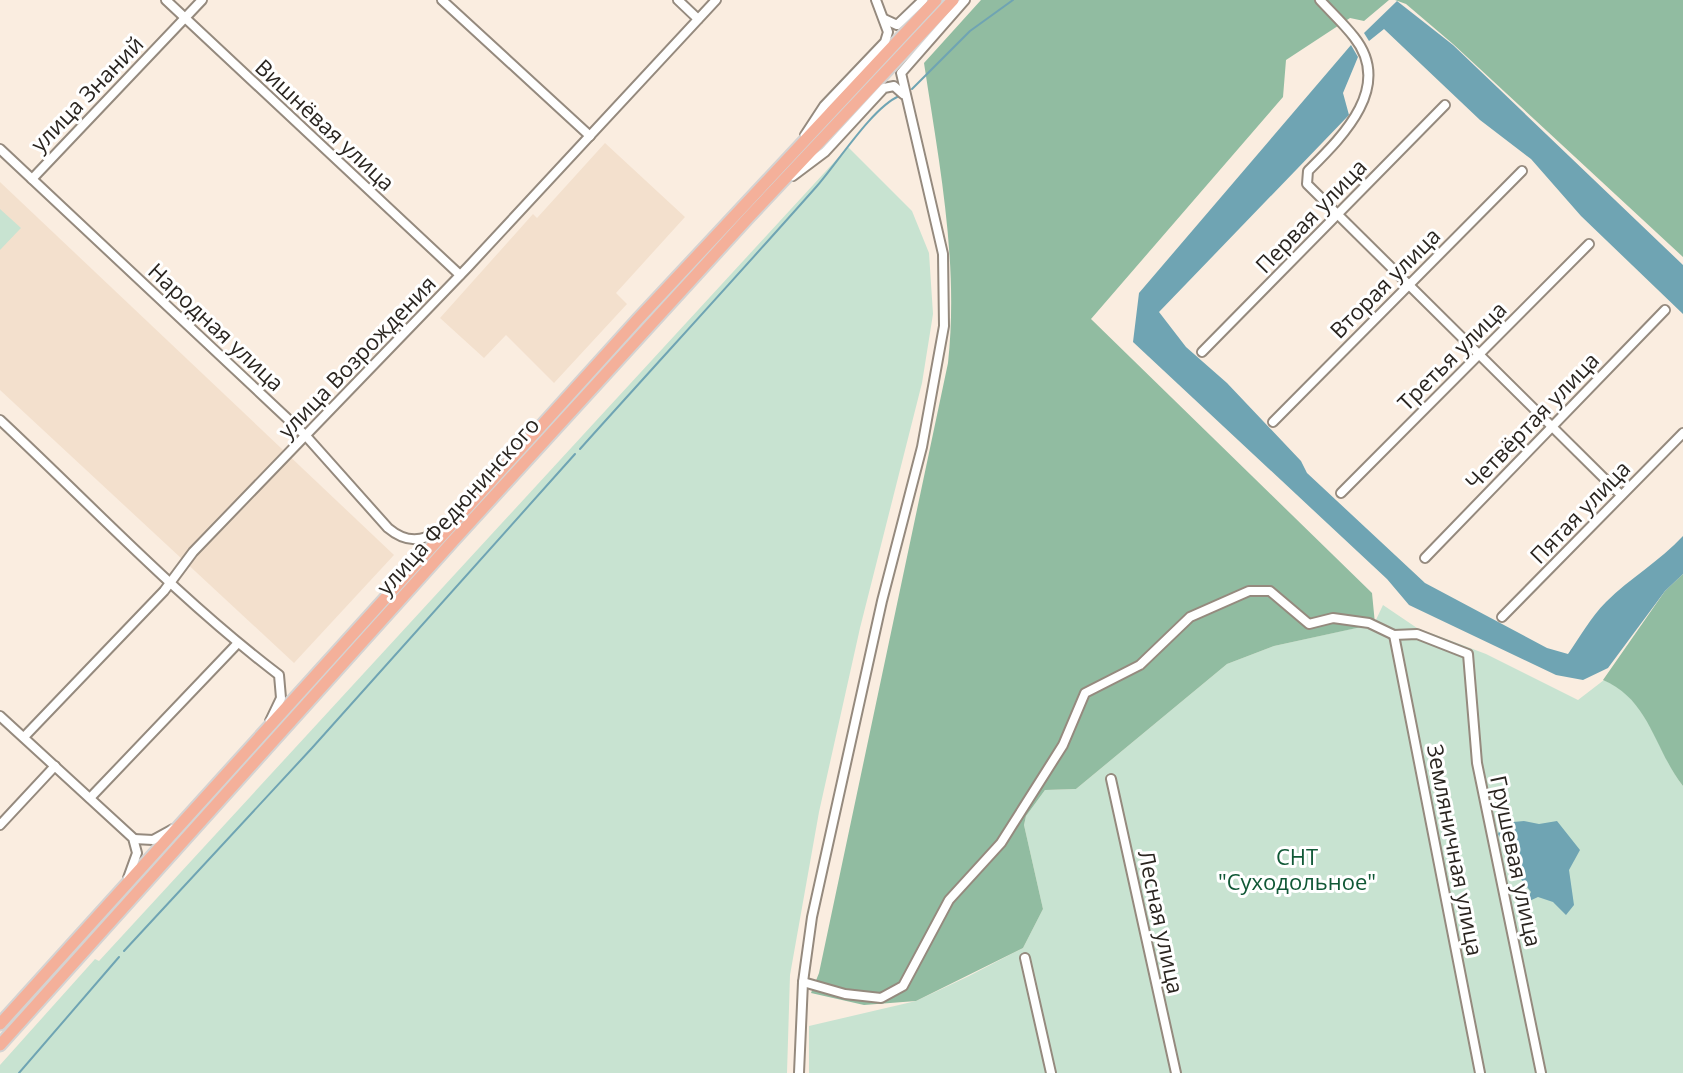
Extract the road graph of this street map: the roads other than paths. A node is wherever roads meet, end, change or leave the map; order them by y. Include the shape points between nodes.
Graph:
1 (166, 0) edge
2 (202, 0) edge
3 (442, 0) edge
4 (678, 0) edge
5 (716, 0) edge
6 (876, 0) edge
7 (923, 0) edge
8 (936, 0) edge
9 (953, 0) edge
10 (965, 0) edge
11 (1320, 0) edge
12 (185, 18) junction
13 (883, 18) junction
14 (698, 19) junction
15 (905, 97) junction
16 (1445, 105) dead end
17 (590, 136) junction
18 (0, 149) edge
19 (792, 153) junction
20 (1522, 171) dead end
21 (32, 179) junction
22 (773, 192) junction
23 (1337, 215) junction
24 (1589, 244) dead end
25 (460, 275) junction
26 (1408, 286) junction
27 (1665, 310) dead end
28 (1202, 352) dead end
29 (1479, 355) junction
30 (0, 420) edge
31 (1273, 422) dead end
32 (1550, 425) junction
33 (1683, 433) edge
34 (306, 436) junction
35 (1341, 493) dead end
36 (1621, 495) junction
37 (445, 530) junction
38 (1425, 558) dead end
39 (170, 582) junction
40 (1502, 617) dead end
41 (1394, 635) junction
42 (237, 644) junction
43 (0, 716) edge
44 (263, 732) junction
45 (24, 737) junction
46 (55, 766) junction
47 (1111, 779) dead end
48 (90, 798) junction
49 (0, 825) edge
50 (179, 826) junction
51 (133, 838) junction
52 (124, 886) junction
53 (1025, 958) dead end
54 (803, 982) junction
55 (0, 1024) edge
56 (0, 1045) edge
57 (799, 1073) edge
58 (1051, 1073) edge
59 (1176, 1073) edge
60 (1480, 1073) edge
61 (1541, 1073) edge

1 - 12 street, Вишнёвая улица
2 - 12 street, улица Знаний
3 - 17 street
4 - 14 street
5 - 14 street, улица Возрождения
6 - 13 street
7 - 13 street via 897,25
8 - 19 highway, улица Федюнинского
9 - 22 highway, улица Федюнинского
10 - 15 street via 903,69
11 - 23 street via 1356,38 1368,70 1362,108 1353,124 1306,177 1310,189
12 - 21 street, улица Знаний
12 - 25 street, Вишнёвая улица
13 - 19 street via 888,32 883,45 824,106
14 - 17 street, улица Возрождения
15 - 22 street via 897,87 884,88 825,152
15 - 54 street via 943,254 944,326 913,486 838,793
16 - 23 street, Первая улица
17 - 25 street, улица Возрождения
18 - 21 street, Народная улица
19 - 37 highway, улица Федюнинского
20 - 26 street, Вторая улица
21 - 34 street, Народная улица
22 - 56 highway, улица Федюнинского
23 - 26 street
23 - 28 street, Первая улица
24 - 29 street, Третья улица
25 - 34 street, улица Возрождения
26 - 29 street
26 - 31 street, Вторая улица
27 - 32 street, Четвёртая улица
29 - 32 street
29 - 35 street, Третья улица
30 - 39 street
32 - 36 street
32 - 38 street, Четвёртая улица
33 - 36 street, Пятая улица
34 - 37 street, Народная улица via 400,538 423,540
34 - 39 street, улица Возрождения
36 - 40 street, Пятая улица
37 - 44 highway, улица Федюнинского
39 - 42 street
39 - 45 street, улица Возрождения
41 - 54 street via 1369,623 1333,618 1309,624 1270,591 1249,591 1190,617 1140,665 1085,693 1063,745 1001,843 949,900 903,986 881,998
41 - 60 street, Земляничная улица
41 - 61 street, Грушевая улица via 1417,634 1468,654 1477,763
42 - 44 street via 279,675 279,705
42 - 48 street
43 - 45 street
44 - 50 highway, улица Федюнинского
45 - 46 street
46 - 48 street
46 - 49 street
47 - 59 street, Лесная улица
48 - 51 street
50 - 51 street via 153,840
50 - 52 highway, улица Федюнинского
51 - 52 street via 137,856
52 - 55 highway, улица Федюнинского
53 - 58 street
54 - 57 street

